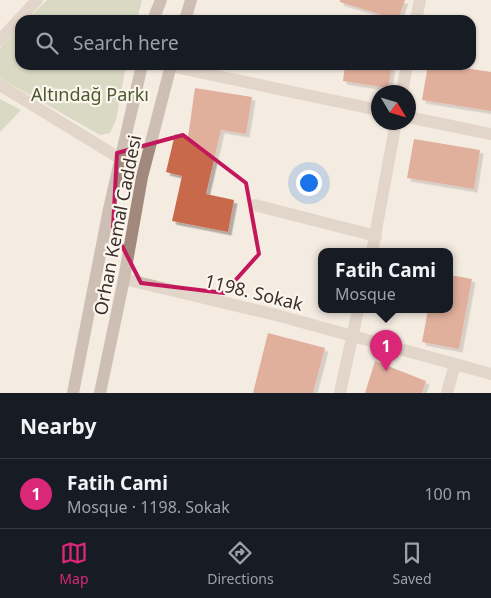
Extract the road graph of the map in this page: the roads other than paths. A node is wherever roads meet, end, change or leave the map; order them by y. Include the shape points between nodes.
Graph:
1 (37, 0) edge
2 (161, 0) edge
3 (191, 0) edge
4 (420, 0) edge
5 (23, 15) edge
6 (155, 15) edge
7 (186, 15) edge
8 (417, 15) edge
9 (15, 24) edge
10 (0, 40) edge
11 (141, 70) edge
12 (170, 70) edge
13 (194, 70) edge
14 (406, 70) edge
15 (0, 85) edge
16 (403, 85) edge
17 (371, 108) edge
18 (416, 119) edge
19 (395, 130) edge
20 (491, 134) edge
21 (121, 159) junction
22 (256, 205) dead end
23 (376, 236) junction
24 (373, 248) edge
25 (124, 279) junction
26 (357, 313) edge
27 (352, 336) junction
28 (455, 364) junction
29 (491, 374) edge
30 (74, 393) edge
31 (100, 393) edge
32 (340, 393) edge
33 (447, 393) edge

1 - 5 street
2 - 6 main road
3 - 7 main road
4 - 8 street
9 - 10 street
11 - 21 main road, Orhan Kemal Caddesi
12 - 25 main road, Orhan Kemal Caddesi via 142,177
13 - 17 street
14 - 16 street
15 - 21 street
18 - 20 street
19 - 23 street
21 - 30 main road, Orhan Kemal Caddesi
22 - 23 street
23 - 24 street
25 - 27 street, 1198. Sokak
25 - 31 main road, Orhan Kemal Caddesi
26 - 27 street
27 - 28 street, 1198. Sokak
27 - 32 street
28 - 29 street, 1198. Sokak
28 - 33 street

